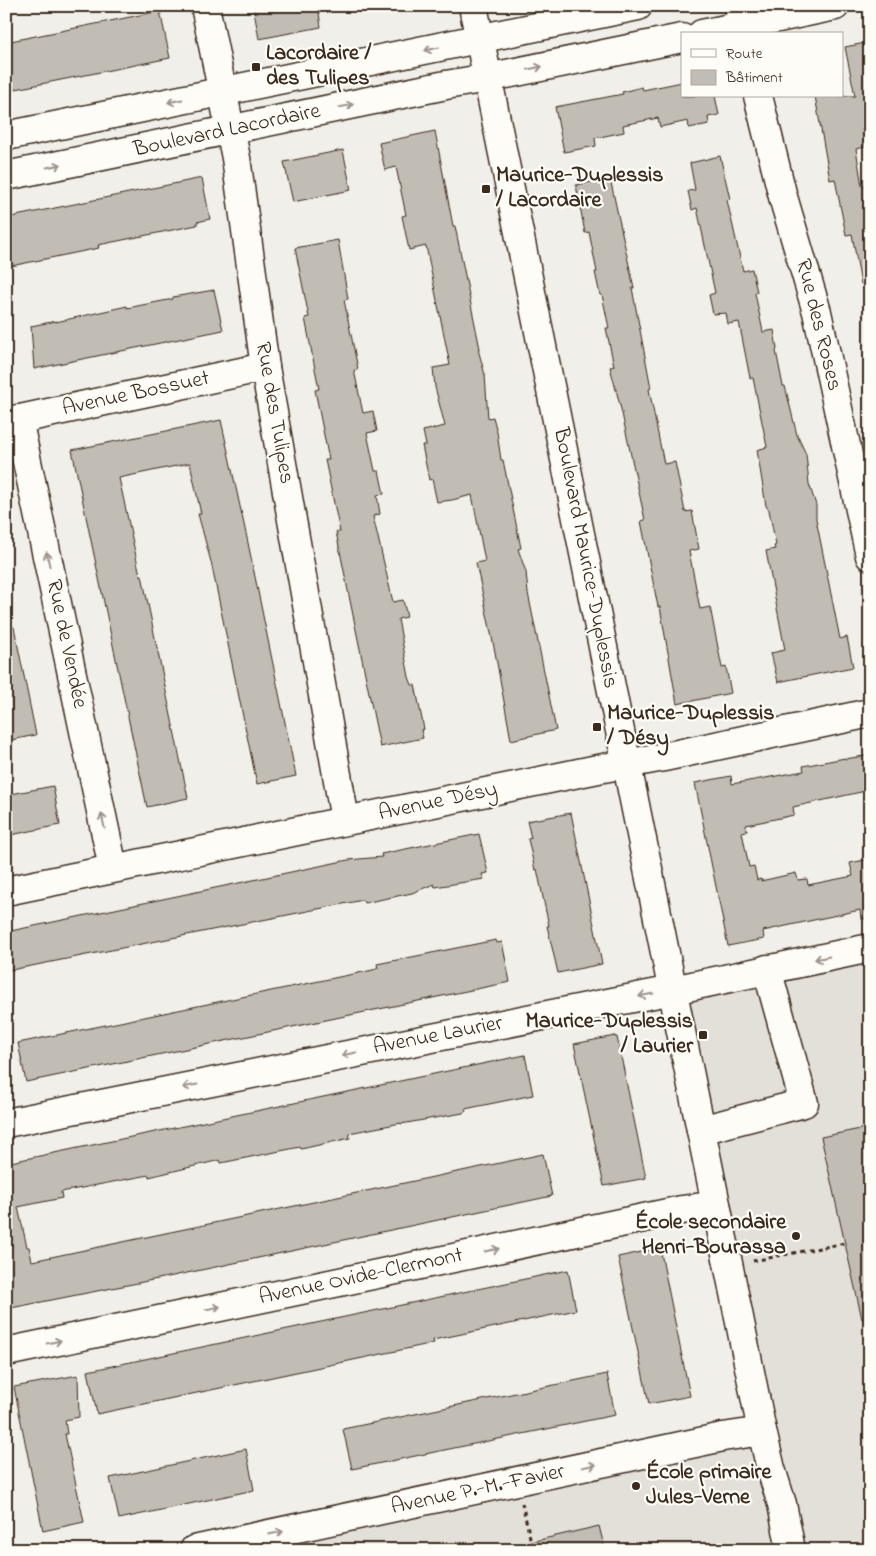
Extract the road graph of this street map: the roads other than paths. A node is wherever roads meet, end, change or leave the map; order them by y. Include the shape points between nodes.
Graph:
1 (206, 6) edge
2 (473, 6) edge
3 (638, 6) edge
4 (835, 6) edge
5 (742, 22) edge
6 (709, 32) edge
7 (681, 38) edge
8 (480, 40) junction
9 (488, 78) junction
10 (223, 91) junction
11 (758, 98) edge
12 (230, 130) junction
13 (6, 136) edge
14 (6, 176) edge
15 (265, 367) junction
16 (12, 420) edge
17 (870, 556) edge
18 (870, 713) edge
19 (626, 764) junction
20 (345, 820) junction
21 (113, 868) junction
22 (6, 891) edge
23 (870, 948) edge
24 (767, 970) junction
25 (672, 990) junction
26 (6, 1123) edge
27 (701, 1130) junction
28 (716, 1205) junction
29 (6, 1352) edge
30 (762, 1431) junction
31 (194, 1550) edge
32 (791, 1550) edge

1 - 10 street, Rue des Tulipes
2 - 8 street, Boulevard Maurice-Duplessis
3 - 8 street, Boulevard Lacordaire
4 - 5 street
5 - 6 street
9 -> 7 street, Boulevard Lacordaire
8 - 9 street, Boulevard Maurice-Duplessis
8 -> 10 street, Boulevard Lacordaire
12 -> 9 street, Boulevard Lacordaire
9 - 19 street, Boulevard Maurice-Duplessis
10 - 12 street, Rue des Tulipes
10 -> 13 street, Boulevard Lacordaire
11 - 17 street, Rue des Roses via 817,312
14 -> 12 street, Boulevard Lacordaire
12 - 15 street, Rue des Tulipes
15 - 16 street, Avenue Bossuet
15 - 20 street, Rue des Tulipes
21 -> 16 street, Rue de Vendée
18 - 19 street, Avenue Désy
19 - 20 street, Avenue Désy
19 - 25 street, Boulevard Maurice-Duplessis
20 - 21 street, Avenue Désy
21 - 22 street, Avenue Désy
23 -> 24 street, Avenue Laurier
24 - 25 street, Avenue Laurier
24 - 27 street via 804,1103
25 -> 26 street, Avenue Laurier
25 - 27 street, Boulevard Maurice-Duplessis
27 - 28 street, Boulevard Maurice-Duplessis
29 -> 28 street, Avenue Ovide-Clermont
28 - 30 street, Boulevard Maurice-Duplessis
31 -> 30 street, Avenue P.-M.-Favier
30 - 32 street, Boulevard Maurice-Duplessis

